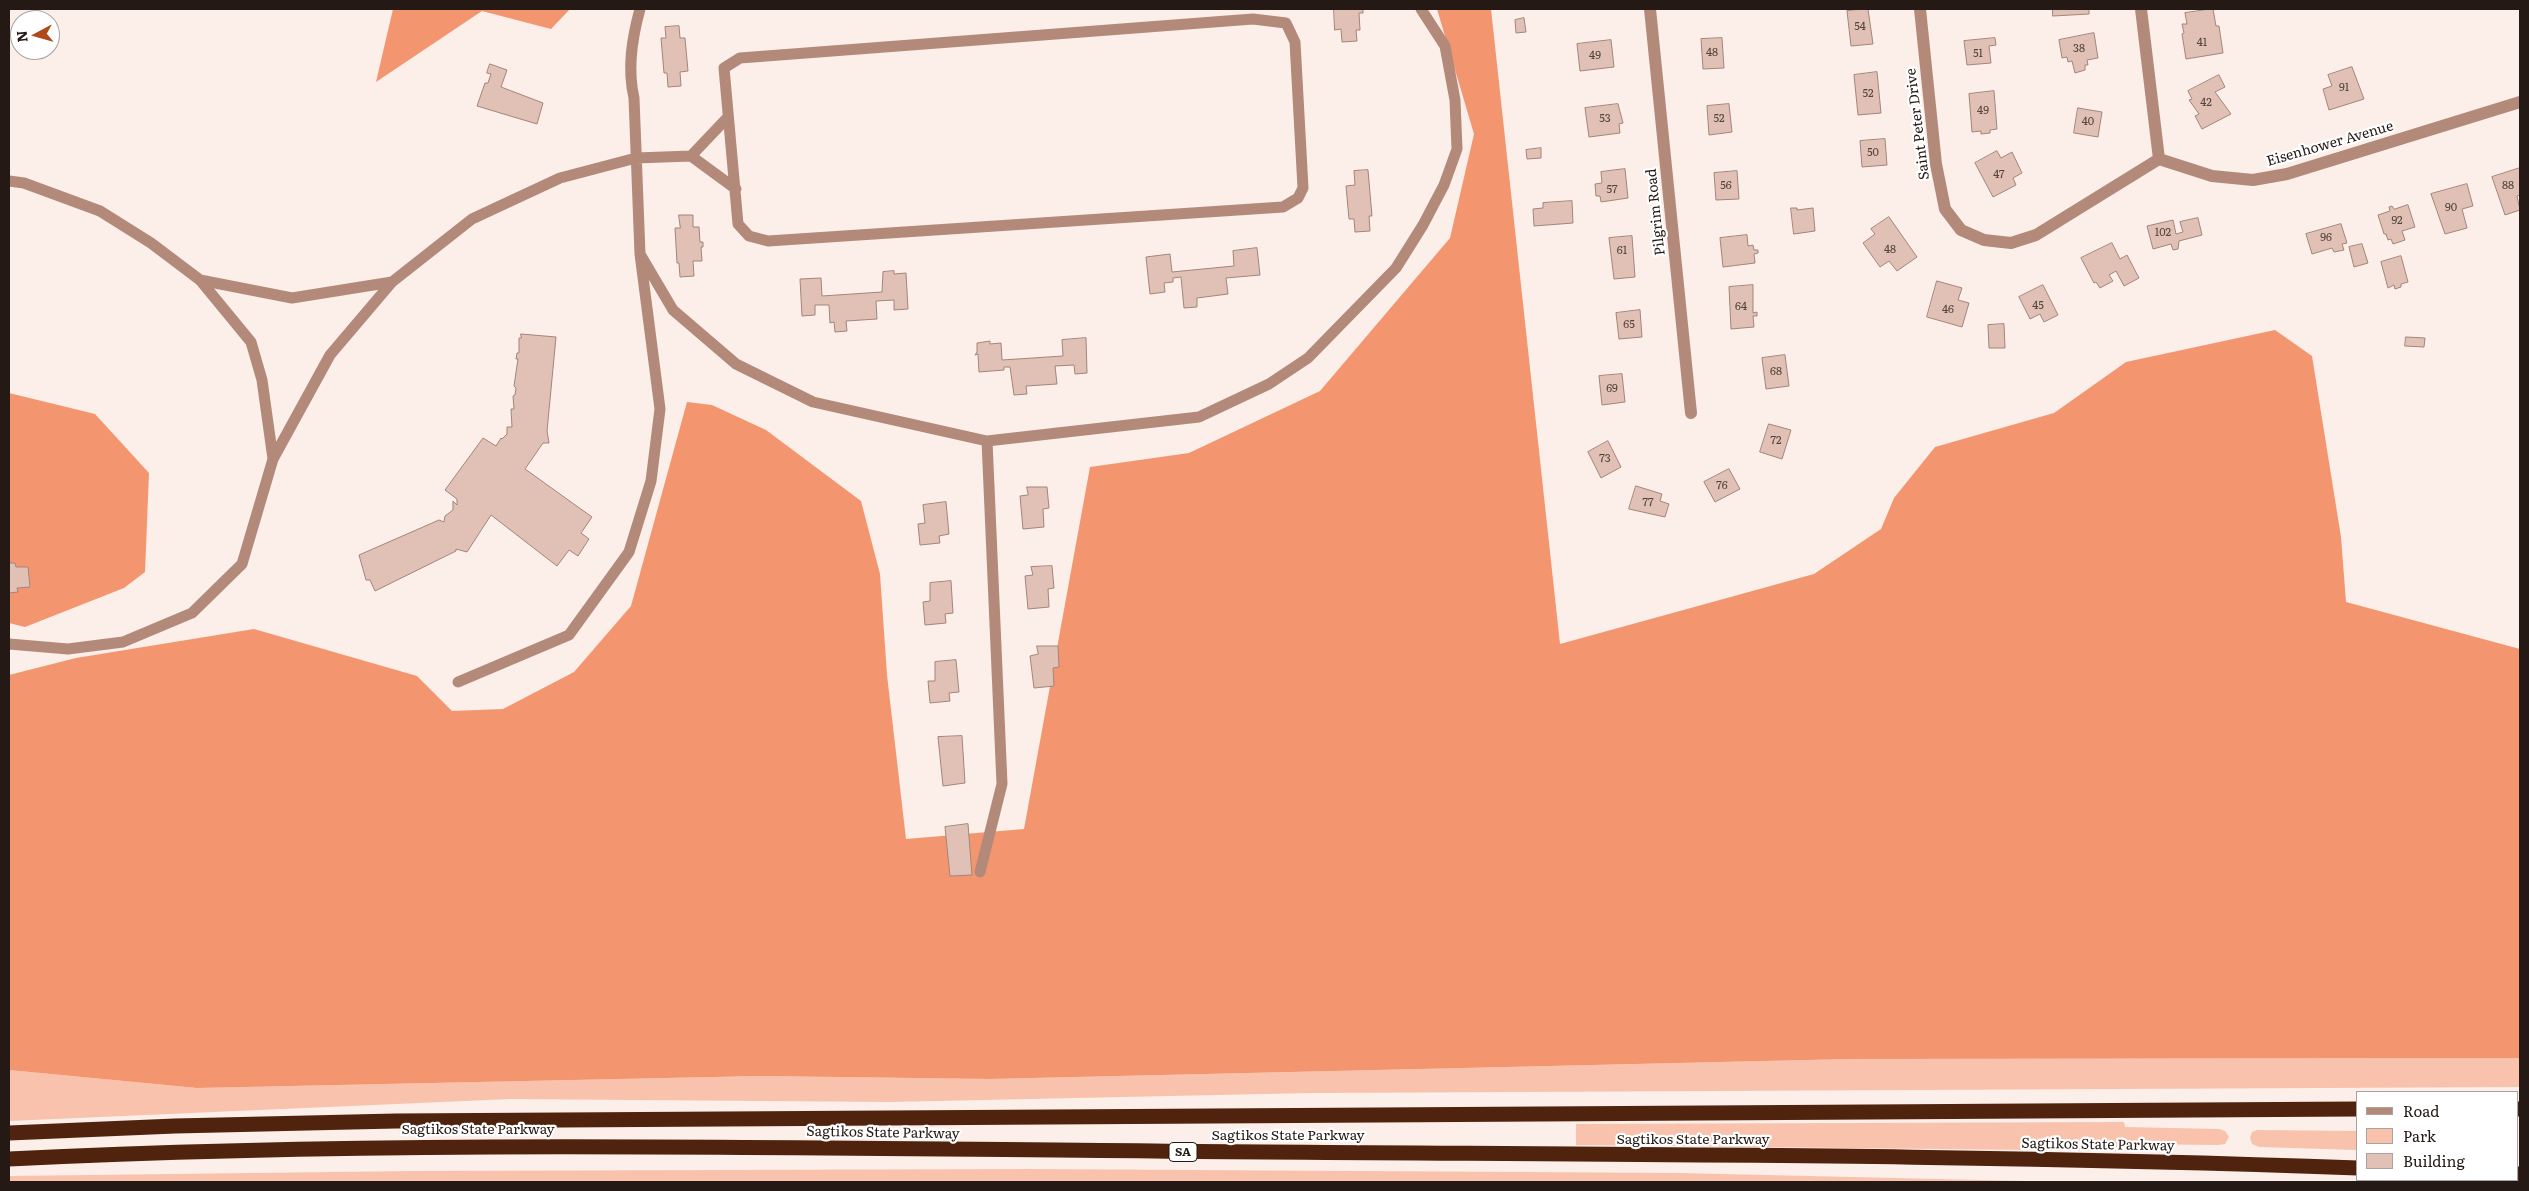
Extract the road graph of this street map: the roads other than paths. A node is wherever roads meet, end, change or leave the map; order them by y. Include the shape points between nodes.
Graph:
1 (640, 9) edge
2 (1421, 9) edge
3 (1650, 9) edge
4 (1920, 9) edge
5 (2141, 9) edge
6 (2520, 102) edge
7 (728, 117) junction
8 (691, 156) junction
9 (636, 158) junction
10 (2159, 160) junction
11 (9, 182) edge
12 (736, 189) junction
13 (640, 254) junction
14 (200, 280) junction
15 (392, 282) junction
16 (1691, 413) dead end
17 (986, 440) junction
18 (272, 459) junction
19 (9, 644) edge
20 (458, 682) dead end
21 (980, 872) dead end
22 (2356, 1109) edge
23 (9, 1133) edge
24 (9, 1159) edge
25 (2356, 1168) edge

1 - 9 lane via 629,76 634,98
2 - 17 lane via 1445,46 1455,100 1457,150 1444,185 1396,268 1308,358 1269,384 1200,417
3 - 16 street, Pilgrim Road
4 - 10 street, Saint Peter Drive via 1936,164 1945,209 1961,230 1984,240 2011,243 2036,235
5 - 10 street
6 - 10 street, Eisenhower Avenue via 2287,174 2253,180 2212,176
7 - 8 lane
7 - 12 lane
7 - 12 lane via 724,68 740,58 1254,19 1286,23 1295,42 1303,188 1298,198 1283,207 768,241 749,236 738,224
8 - 9 lane
8 - 12 lane
9 - 13 lane
9 - 15 lane via 560,178 472,219
11 - 14 lane via 24,183 100,212 151,243
13 - 17 lane via 673,310 736,364 813,402
13 - 20 lane via 660,409 651,481 629,552 569,635
14 - 15 lane via 292,298
14 - 18 lane via 251,342 262,380
15 - 18 lane via 330,355
17 - 21 lane via 1002,784
18 - 19 lane via 242,564 192,613 123,642 68,649
22 - 23 highway, Sagtikos State Parkway via 406,1121
24 - 25 highway, Sagtikos State Parkway / SA via 283,1149 660,1147 1910,1158

